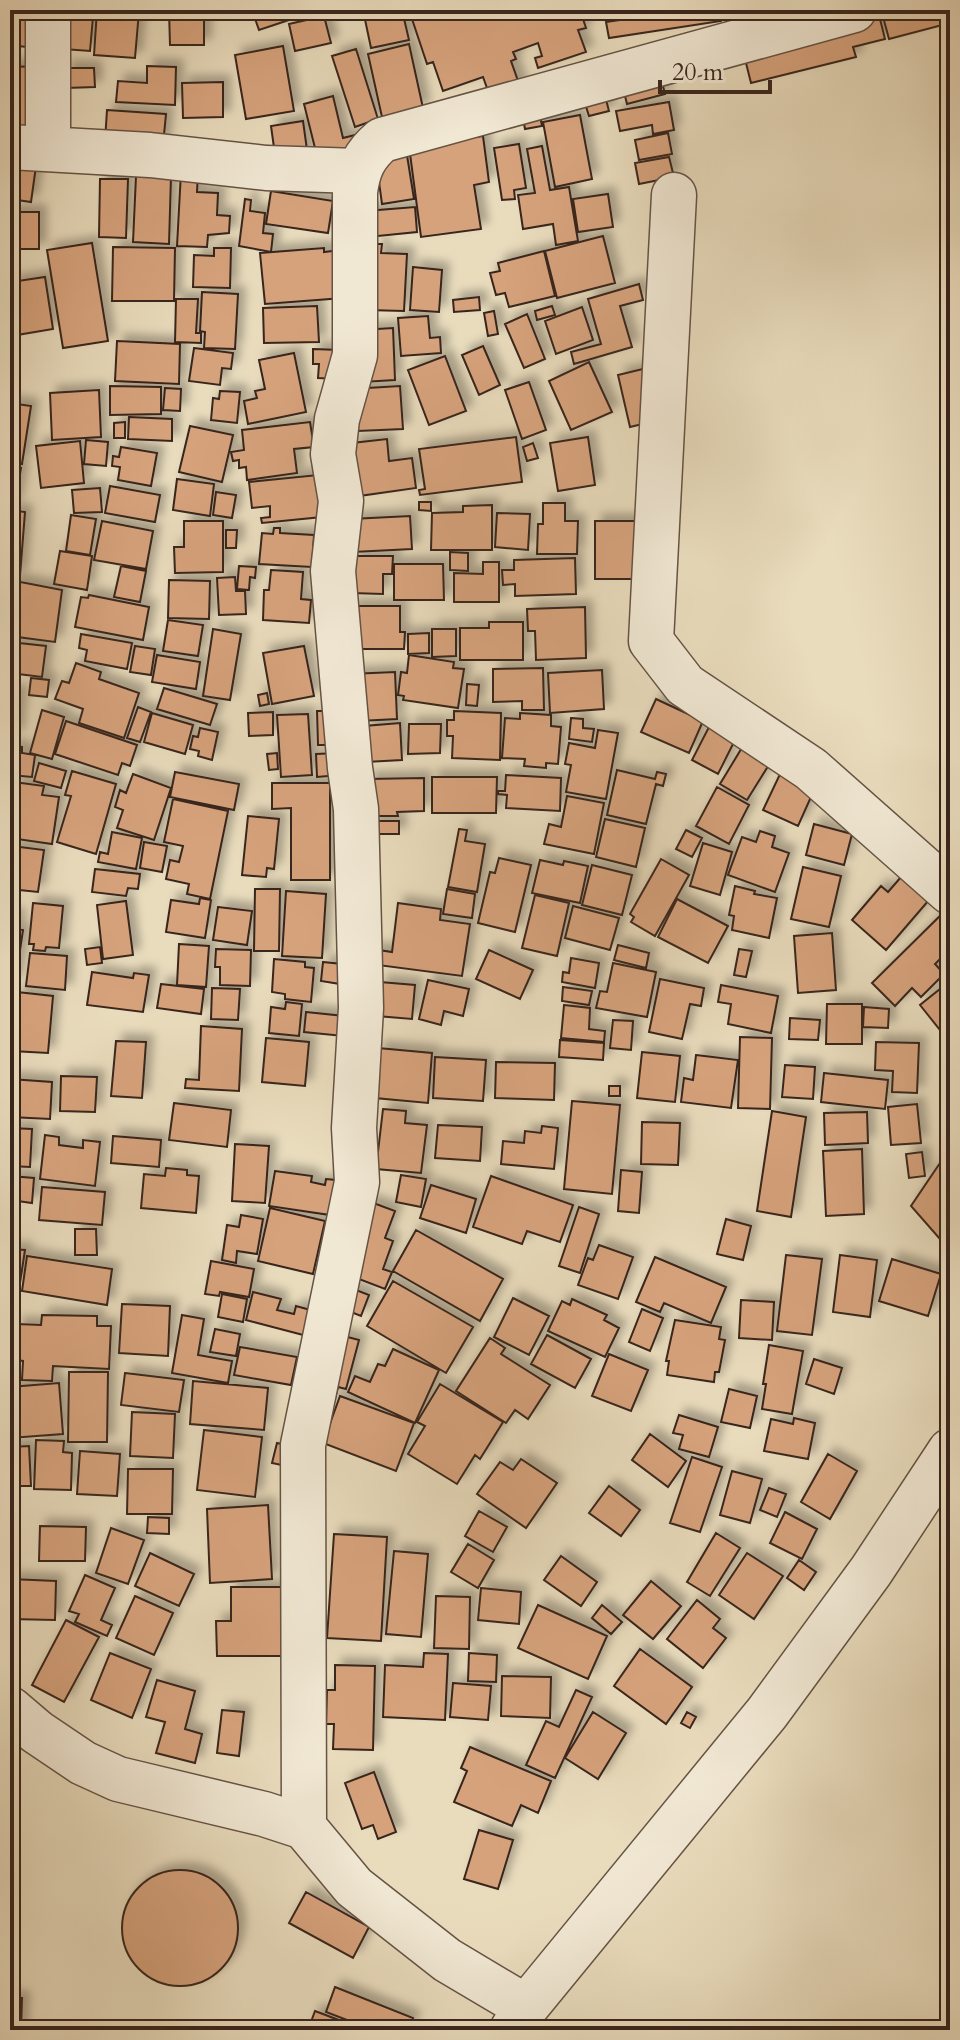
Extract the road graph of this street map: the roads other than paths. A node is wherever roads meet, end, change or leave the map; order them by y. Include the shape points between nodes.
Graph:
1 (48, 10) edge
2 (854, 10) edge
3 (29, 148) edge
4 (358, 171) junction
5 (674, 195) dead end
6 (950, 892) edge
7 (950, 1451) edge
8 (10, 1709) edge
9 (304, 1827) junction
10 (519, 2018) edge

1 - 3 street
2 - 4 street via 382,140
3 - 4 street
4 - 9 street via 355,355 333,454 341,501 333,571 356,809 361,1008 354,1128 357,1182 303,1445
5 - 6 street via 651,641 685,685 811,769
7 - 10 street via 767,1713
8 - 9 street via 83,1763 118,1779
9 - 10 street via 354,1887

